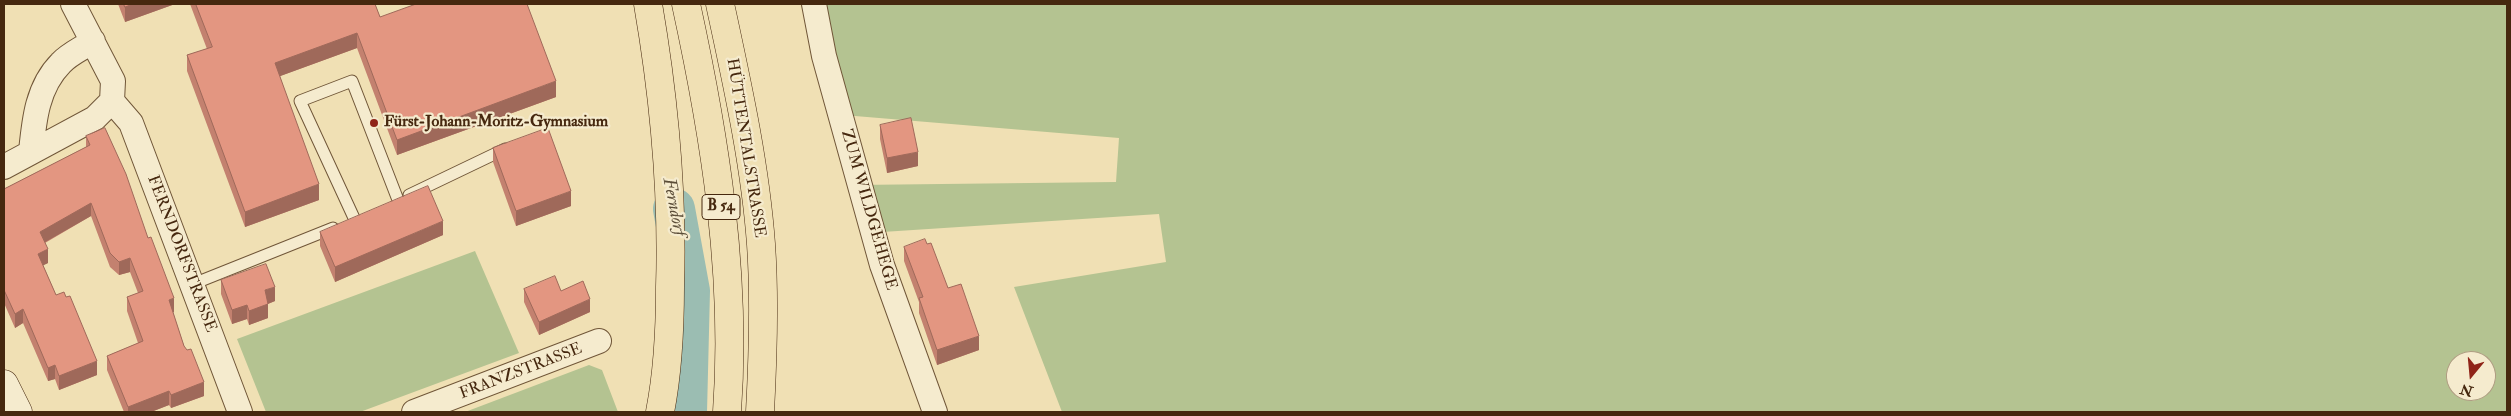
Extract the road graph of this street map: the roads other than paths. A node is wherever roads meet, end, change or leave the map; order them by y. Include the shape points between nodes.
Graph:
1 (73, 4) edge
2 (648, 4) edge
3 (686, 4) edge
4 (720, 4) edge
5 (814, 4) edge
6 (93, 42) junction
7 (112, 101) junction
8 (517, 143) edge
9 (31, 152) junction
10 (4, 167) edge
11 (193, 284) junction
12 (599, 342) dead end
13 (4, 384) edge
14 (761, 409) edge
15 (18, 412) edge
16 (240, 412) edge
17 (414, 412) edge
18 (660, 412) edge
19 (727, 412) edge
20 (935, 412) edge

1 - 6 street
2 - 18 highway via 664,113 671,240 670,329
3 - 19 highway, HÜTTENTALSTRASSE / B 54 via 704,90 724,235 729,315
4 - 14 highway, HÜTTENTALSTRASSE / B 54 via 752,168 760,244 763,316
5 - 20 street, ZUM WILDGEHEGE via 824,56 882,266
6 - 7 street via 113,81
6 - 9 street via 61,62 48,81 34,112
7 - 9 street via 94,118
7 - 11 street, FERNDORFSTRASSE via 131,124
8 - 11 lane via 393,202 352,81 300,101 359,216
9 - 10 street
11 - 16 street, FERNDORFSTRASSE
12 - 17 street, FRANZSTRASSE
13 - 15 main road

